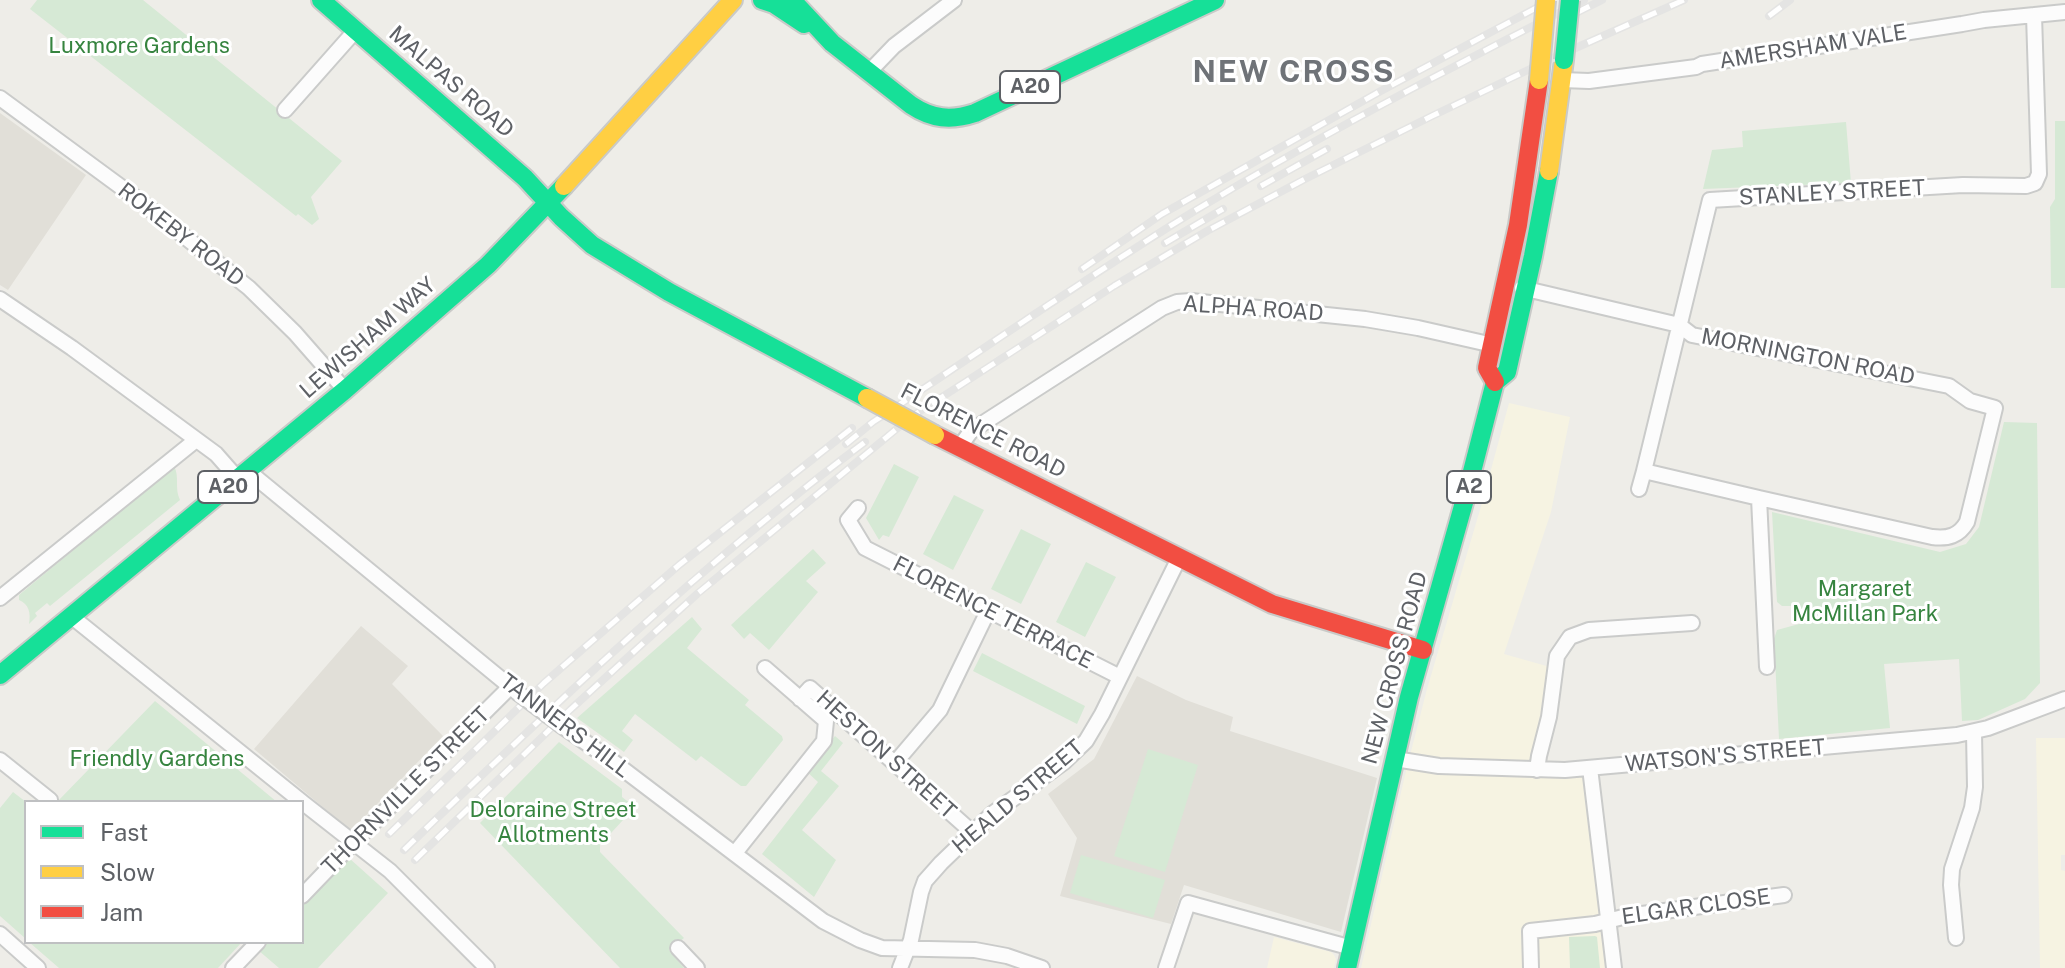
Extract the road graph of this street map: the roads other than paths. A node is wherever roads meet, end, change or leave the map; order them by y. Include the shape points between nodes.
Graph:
1 (321, 0) edge
2 (762, 0) edge
3 (792, 0) edge
4 (954, 0) edge
5 (1215, 0) edge
6 (1546, 0) edge
7 (1570, 0) edge
8 (738, 1) edge
9 (2065, 12) edge
10 (2034, 15) junction
11 (355, 31) junction
12 (832, 43) junction
13 (869, 72) junction
14 (1562, 75) junction
15 (0, 98) edge
16 (285, 110) dead end
17 (548, 203) junction
18 (1507, 285) junction
19 (1526, 289) junction
20 (0, 299) edge
21 (1679, 325) junction
22 (1493, 345) junction
23 (1495, 382) junction
24 (345, 390) junction
25 (196, 440) junction
26 (959, 448) junction
27 (1644, 471) junction
28 (243, 475) junction
29 (1639, 489) dead end
30 (1759, 498) junction
31 (858, 508) dead end
32 (1179, 558) junction
33 (0, 598) edge
34 (988, 611) junction
35 (71, 616) junction
36 (1692, 623) dead end
37 (1423, 650) junction
38 (1767, 667) dead end
39 (765, 668) dead end
40 (0, 675) edge
41 (1120, 677) junction
42 (514, 690) junction
43 (800, 699) junction
44 (2065, 699) edge
45 (1974, 733) junction
46 (1395, 759) junction
47 (0, 760) edge
48 (895, 763) junction
49 (1590, 768) junction
50 (1537, 770) junction
51 (50, 800) edge
52 (300, 800) edge
53 (304, 804) edge
54 (972, 832) junction
55 (353, 843) junction
56 (735, 853) junction
57 (304, 894) edge
58 (1784, 895) dead end
59 (1608, 921) junction
60 (0, 934) edge
61 (1956, 938) dead end
62 (256, 944) edge
63 (678, 948) dead end
64 (1352, 948) junction
65 (907, 950) junction
66 (239, 962) edge
67 (38, 968) edge
68 (257, 968) edge
69 (487, 968) edge
70 (697, 968) edge
71 (900, 968) edge
72 (1042, 968) edge
73 (1166, 968) edge
74 (1347, 968) edge
75 (1531, 968) edge
76 (1614, 968) edge

1 - 11 main road, MALPAS ROAD
2 - 12 main road
3 - 12 main road, A20
4 - 13 street
5 - 13 main road, A20 via 959,118 925,114
6 - 18 main road, NEW CROSS ROAD / A2, bridge via 1527,173
7 - 14 main road, NEW CROSS ROAD / A2, bridge
8 - 17 main road, LEWISHAM WAY / A20
9 - 10 street, AMERSHAM VALE
10 - 14 street, AMERSHAM VALE via 1589,81
10 - 21 street, STANLEY STREET via 2039,174 2035,183 1710,200
11 - 16 street
11 - 17 main road, MALPAS ROAD
12 - 13 main road, A20
14 - 19 main road, NEW CROSS ROAD / A2
15 - 24 street, ROKEBY ROAD via 249,288
17 - 24 main road, LEWISHAM WAY / A20 via 488,265
17 - 26 main road, FLORENCE ROAD, bridge via 614,260
18 - 19 street, MORNINGTON ROAD
18 - 22 main road, NEW CROSS ROAD / A2
19 - 21 street, MORNINGTON ROAD
19 - 23 main road, NEW CROSS ROAD / A2 via 1507,372
20 - 25 street, TANNERS HILL
21 - 27 street, STANLEY STREET
21 - 30 street, MORNINGTON ROAD via 1692,335 1949,386 1970,401 1995,408 1967,522 1956,535 1932,537
22 - 23 main road, NEW CROSS ROAD / A2 via 1487,368
22 - 26 street, ALPHA ROAD via 1342,316 1177,302 971,431
23 - 37 main road, NEW CROSS ROAD / A2
24 - 28 main road, LEWISHAM WAY / A20
25 - 28 street, TANNERS HILL
25 - 33 street
26 - 32 main road, FLORENCE ROAD
27 - 29 street, STANLEY STREET
27 - 30 street
28 - 35 main road, LEWISHAM WAY / A20
28 - 42 street, TANNERS HILL
30 - 38 street
31 - 34 street, FLORENCE TERRACE via 848,520 865,548
32 - 37 main road, FLORENCE ROAD via 1272,604
32 - 41 street, HEALD STREET
34 - 41 street, FLORENCE TERRACE
34 - 48 street via 940,710
35 - 40 main road, LEWISHAM WAY / A20
35 - 52 street
36 - 50 street via 1589,630 1570,637 1557,656
37 - 46 main road, NEW CROSS ROAD / A2
39 - 43 street, HESTON STREET
41 - 54 street, HEALD STREET via 1076,753
42 - 55 street, THORNVILLE STREET
42 - 56 street, TANNERS HILL, bridge
43 - 48 street, HESTON STREET via 810,688
43 - 56 street, HESTON STREET via 826,721 824,741
44 - 45 street, WATSON'S STREET
45 - 49 street, WATSON'S STREET
45 - 61 street via 1972,808 1952,869
46 - 50 street, WATSON'S STREET
46 - 64 main road, NEW CROSS ROAD / A2
47 - 51 street
48 - 54 street, HESTON STREET
49 - 50 street, WATSON'S STREET
49 - 59 street
53 - 55 street
54 - 65 street, HEALD STREET via 925,881
55 - 57 street, THORNVILLE STREET
55 - 69 street via 390,871
56 - 65 street, TANNERS HILL via 823,921 882,948
58 - 59 street, ELGAR CLOSE
59 - 75 street, ELGAR CLOSE via 1530,931
59 - 76 street
60 - 67 street
62 - 66 street
63 - 70 street
64 - 73 street via 1188,903
64 - 74 main road, NEW CROSS ROAD / A2
65 - 71 street, HEALD STREET
65 - 72 street, TANNERS HILL via 991,952
66 - 68 street

